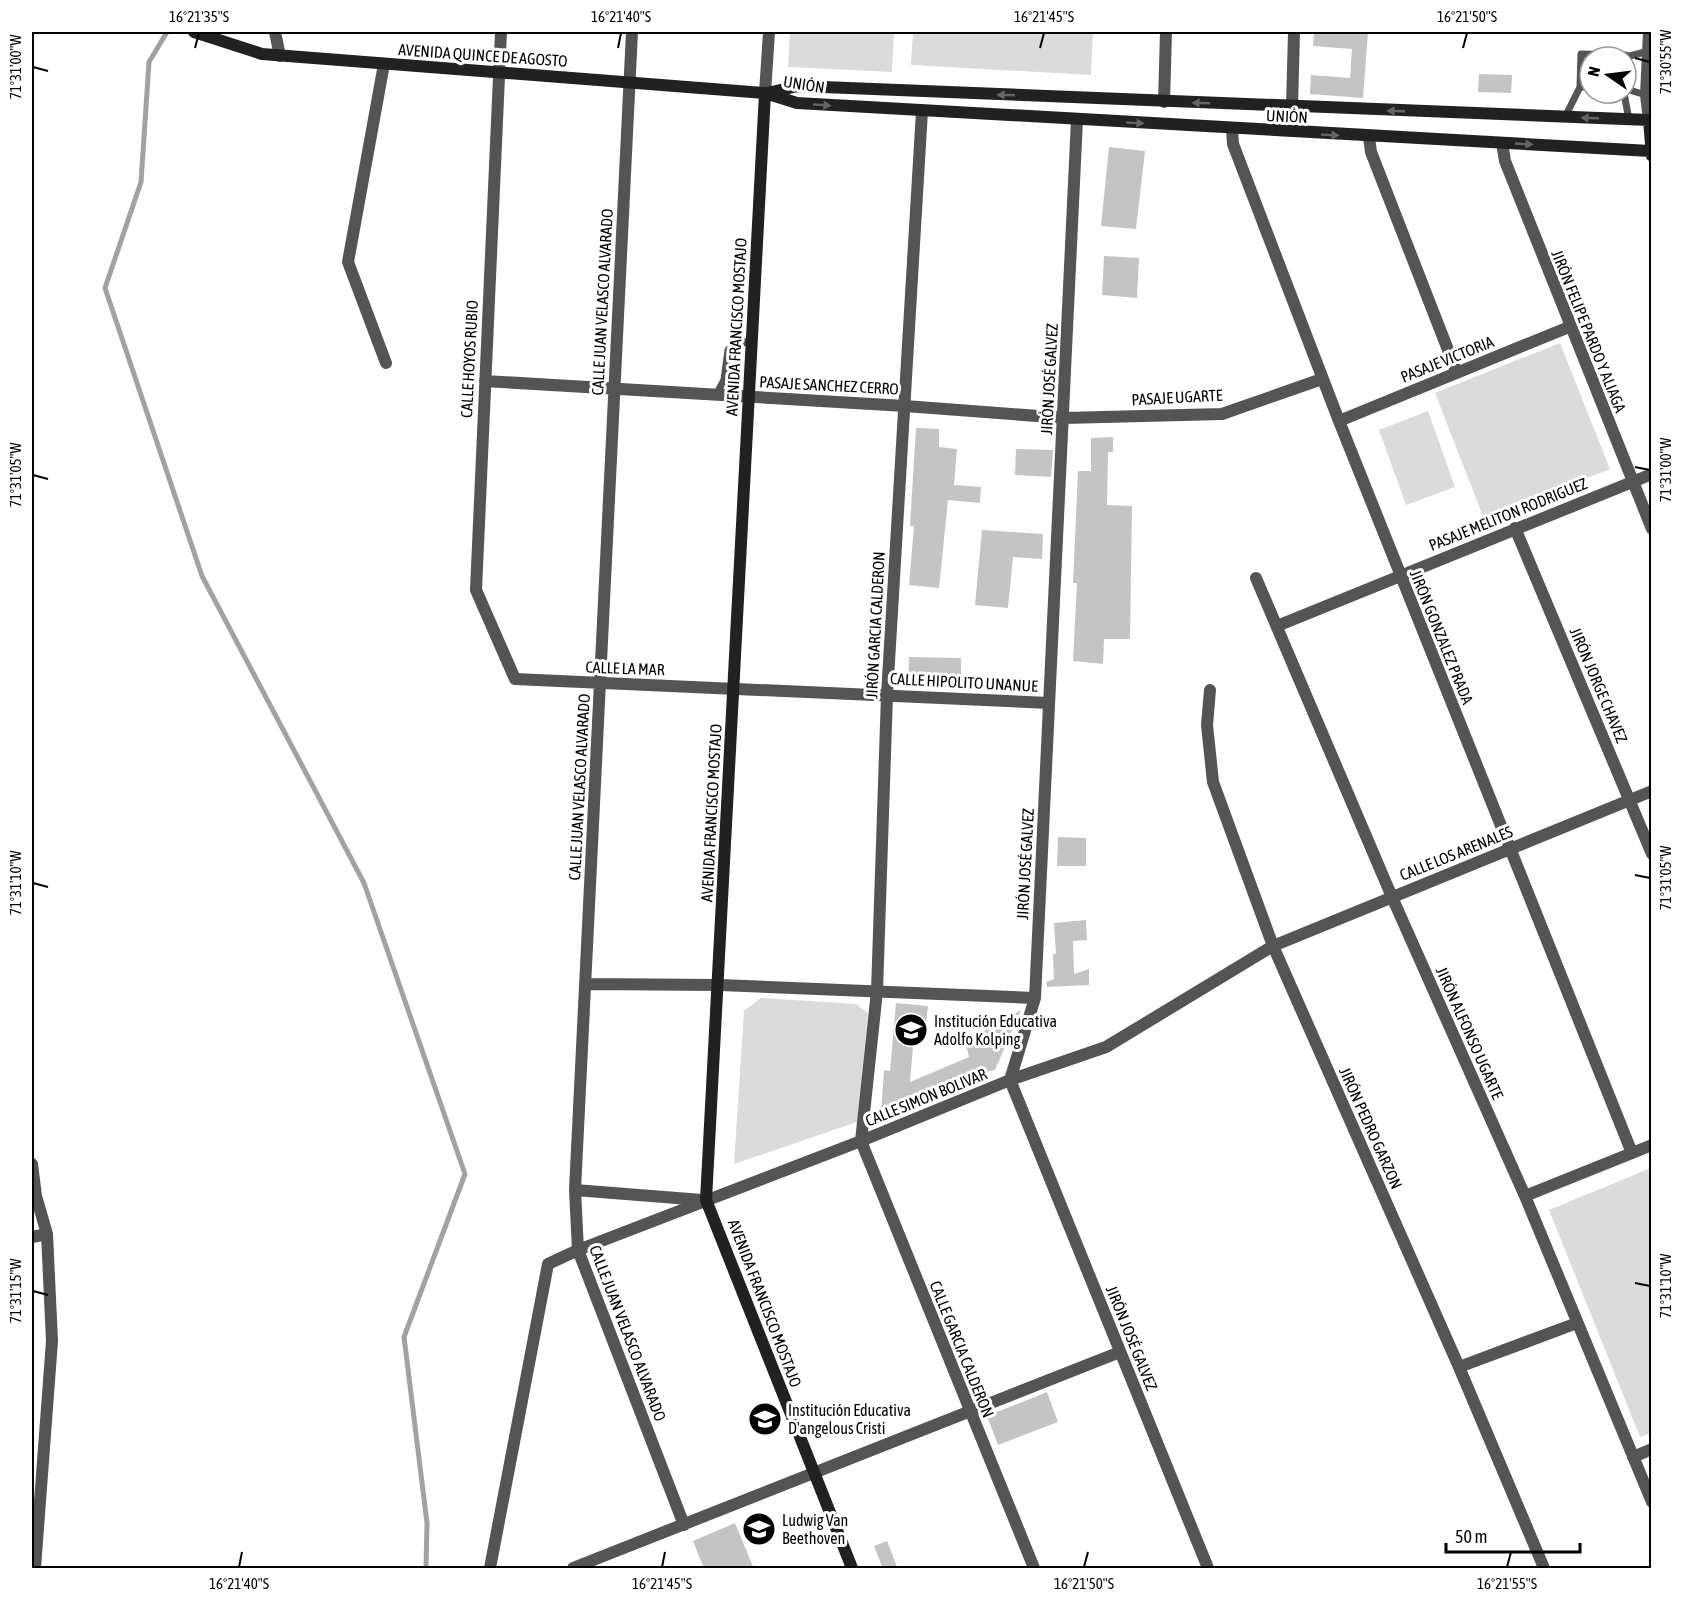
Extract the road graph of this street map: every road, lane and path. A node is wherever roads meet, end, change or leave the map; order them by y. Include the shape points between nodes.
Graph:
1 (274, 32) edge
2 (501, 32) edge
3 (632, 32) edge
4 (769, 32) edge
5 (1166, 32) edge
6 (1294, 32) edge
7 (1649, 32) edge
8 (197, 33) edge
9 (1649, 51) junction
10 (1638, 53) edge
11 (280, 56) junction
12 (384, 64) junction
13 (499, 73) junction
14 (630, 83) junction
15 (765, 93) junction
16 (1638, 93) edge
17 (1646, 95) junction
18 (1578, 96) edge
19 (1164, 102) junction
20 (1627, 105) edge
21 (1292, 107) junction
22 (922, 111) junction
23 (1565, 117) junction
24 (1077, 120) junction
25 (1629, 120) junction
26 (1650, 122) edge
27 (1232, 129) junction
28 (1369, 137) junction
29 (1502, 143) junction
30 (1651, 153) edge
31 (1569, 327) junction
32 (752, 339) junction
33 (386, 363) dead end
34 (1457, 373) junction
35 (1322, 379) junction
36 (485, 381) junction
37 (614, 389) junction
38 (716, 394) junction
39 (749, 396) junction
40 (904, 406) junction
41 (1064, 418) junction
42 (1339, 422) junction
43 (1652, 474) edge
44 (1632, 482) junction
45 (1515, 528) junction
46 (1652, 529) edge
47 (1400, 575) junction
48 (1256, 578) dead end
49 (1277, 626) junction
50 (515, 679) joint
51 (601, 685) junction
52 (734, 688) junction
53 (1210, 690) dead end
54 (887, 695) junction
55 (1049, 703) junction
56 (1652, 791) edge
57 (1629, 800) junction
58 (1509, 849) junction
59 (1652, 854) edge
60 (1392, 897) junction
61 (1273, 946) junction
62 (585, 984) junction
63 (720, 985) junction
64 (877, 991) junction
65 (1035, 998) junction
66 (1010, 1080) junction
67 (861, 1141) junction
68 (1652, 1145) edge
69 (1632, 1153) junction
70 (32, 1164) edge
71 (575, 1190) junction
72 (1525, 1196) junction
73 (706, 1200) junction
74 (46, 1234) junction
75 (32, 1237) edge
76 (578, 1250) junction
77 (1577, 1323) junction
78 (1120, 1352) junction
79 (1459, 1367) junction
80 (970, 1411) junction
81 (1652, 1449) edge
82 (1633, 1456) junction
83 (814, 1473) junction
84 (1652, 1502) edge
85 (684, 1525) junction
86 (35, 1569) edge
87 (490, 1569) edge
88 (573, 1569) edge
89 (852, 1569) edge
90 (1034, 1569) edge
91 (1208, 1569) edge
92 (1544, 1569) edge

1 - 11 street
2 - 13 street, CALLE HOYOS RUBIO
3 - 14 street, CALLE JUAN VELASCO ALVARADO
4 - 15 street, AVENIDA FRANCISCO MOSTAJO
5 - 19 street
6 - 21 street
7 - 9 street
8 - 11 street, AVENIDA QUINCE DE AGOSTO
9 - 10 lane
9 - 17 street
11 - 12 street, AVENIDA QUINCE DE AGOSTO
12 - 13 street, AVENIDA QUINCE DE AGOSTO
12 - 33 street via 348,262
13 - 14 street, AVENIDA QUINCE DE AGOSTO
13 - 36 street, CALLE HOYOS RUBIO
14 - 15 street, AVENIDA QUINCE DE AGOSTO
14 - 37 street, CALLE JUAN VELASCO ALVARADO
19 -> 15 street, UNIÓN via 798,86
15 -> 22 street, UNIÓN via 797,103
15 - 32 street, AVENIDA FRANCISCO MOSTAJO
16 - 17 lane
17 - 26 street
18 - 23 lane
21 -> 19 street, UNIÓN
20 - 25 lane
23 -> 21 street, UNIÓN
22 - 24 street, UNIÓN
22 - 40 street, JIRÓN GARCIA CALDERON
25 -> 23 street, UNIÓN
24 -> 27 street, UNIÓN
24 - 41 street, JIRÓN JOSÉ GALVEZ
25 - 26 street, UNIÓN
26 - 30 street
27 -> 28 street, UNIÓN
27 - 35 street, JIRÓN GONZALEZ PRADA via 1233,144
28 - 29 street, UNIÓN
28 - 34 street via 1371,152
29 -> 30 street, UNIÓN
29 - 31 street, JIRÓN FELIPE PARDO Y ALIAGA via 1504,161
31 - 34 street, PASAJE VICTORIA
31 - 44 street, JIRÓN FELIPE PARDO Y ALIAGA
32 - 38 lane via 728,350 724,380
32 - 39 street, AVENIDA FRANCISCO MOSTAJO
34 - 42 street, PASAJE VICTORIA
35 - 41 street, PASAJE UGARTE via 1222,414
35 - 42 street, JIRÓN GONZALEZ PRADA
36 - 37 street, PASAJE SANCHEZ CERRO
36 - 50 street, CALLE HOYOS RUBIO via 476,590
37 - 38 street, PASAJE SANCHEZ CERRO
37 - 51 street, CALLE JUAN VELASCO ALVARADO
38 - 39 street, PASAJE SANCHEZ CERRO
39 - 40 street, PASAJE SANCHEZ CERRO
39 - 52 street, AVENIDA FRANCISCO MOSTAJO
40 - 41 street, PASAJE SANCHEZ CERRO
40 - 54 street, JIRÓN GARCIA CALDERON
41 - 55 street, JIRÓN JOSÉ GALVEZ
42 - 47 street, JIRÓN GONZALEZ PRADA
43 - 44 street, PASAJE MELITON RODRIGUEZ
44 - 45 street, PASAJE MELITON RODRIGUEZ
44 - 46 street, JIRÓN FELIPE PARDO Y ALIAGA
45 - 47 street, PASAJE MELITON RODRIGUEZ
45 - 57 street, JIRÓN JORGE CHAVEZ
47 - 49 street, PASAJE MELITON RODRIGUEZ
47 - 58 street, JIRÓN GONZALEZ PRADA
48 - 49 street, JIRÓN ALFONSO UGARTE
49 - 60 street, JIRÓN ALFONSO UGARTE
50 - 51 street, CALLE LA MAR
51 - 52 street, CALLE LA MAR
51 - 62 street, CALLE JUAN VELASCO ALVARADO
52 - 54 street, CALLE HIPOLITO UNANUE
52 - 63 street, AVENIDA FRANCISCO MOSTAJO
53 - 61 street, JIRÓN PEDRO GARZON via 1207,725 1212,782
54 - 55 street, CALLE HIPOLITO UNANUE
54 - 64 street, JIRÓN GARCIA CALDERON
55 - 65 street, JIRÓN JOSÉ GALVEZ
56 - 57 street, CALLE LOS ARENALES
57 - 58 street, CALLE LOS ARENALES
57 - 59 street, JIRÓN JORGE CHAVEZ
58 - 60 street, CALLE LOS ARENALES
58 - 69 street, JIRÓN GONZALEZ PRADA
60 - 61 street, CALLE LOS ARENALES
60 - 72 street, JIRÓN ALFONSO UGARTE
61 - 66 street, CALLE SIMON BOLIVAR via 1106,1047
61 - 79 street, JIRÓN PEDRO GARZON
62 - 63 street
62 - 71 street, CALLE JUAN VELASCO ALVARADO
63 - 64 street
63 - 73 street, AVENIDA FRANCISCO MOSTAJO
64 - 65 street
64 - 67 street, JIRÓN GARCIA CALDERON
65 - 66 street, JIRÓN JOSÉ GALVEZ
66 - 67 street, CALLE SIMON BOLIVAR
66 - 78 street, JIRÓN JOSÉ GALVEZ
67 - 73 street, CALLE SIMON BOLIVAR
67 - 80 street, CALLE GARCIA CALDERON
68 - 69 street
69 - 72 street
70 - 74 street
71 - 73 street
71 - 76 street, CALLE JUAN VELASCO ALVARADO
72 - 77 street, JIRÓN ALFONSO UGARTE
73 - 76 street, CALLE SIMON BOLIVAR
73 - 83 street, AVENIDA FRANCISCO MOSTAJO
74 - 75 street
74 - 86 street via 52,1341
76 - 85 street, CALLE JUAN VELASCO ALVARADO
76 - 87 street, CALLE SIMON BOLIVAR via 548,1264
77 - 79 street
77 - 82 street, JIRÓN ALFONSO UGARTE
78 - 80 street
78 - 91 street, JIRÓN JOSÉ GALVEZ
79 - 92 street, JIRÓN PEDRO GARZON
80 - 83 street
80 - 90 street, CALLE GARCIA CALDERON
81 - 82 street
82 - 84 street, JIRÓN ALFONSO UGARTE
83 - 85 street
83 - 89 street, AVENIDA FRANCISCO MOSTAJO
85 - 88 street

